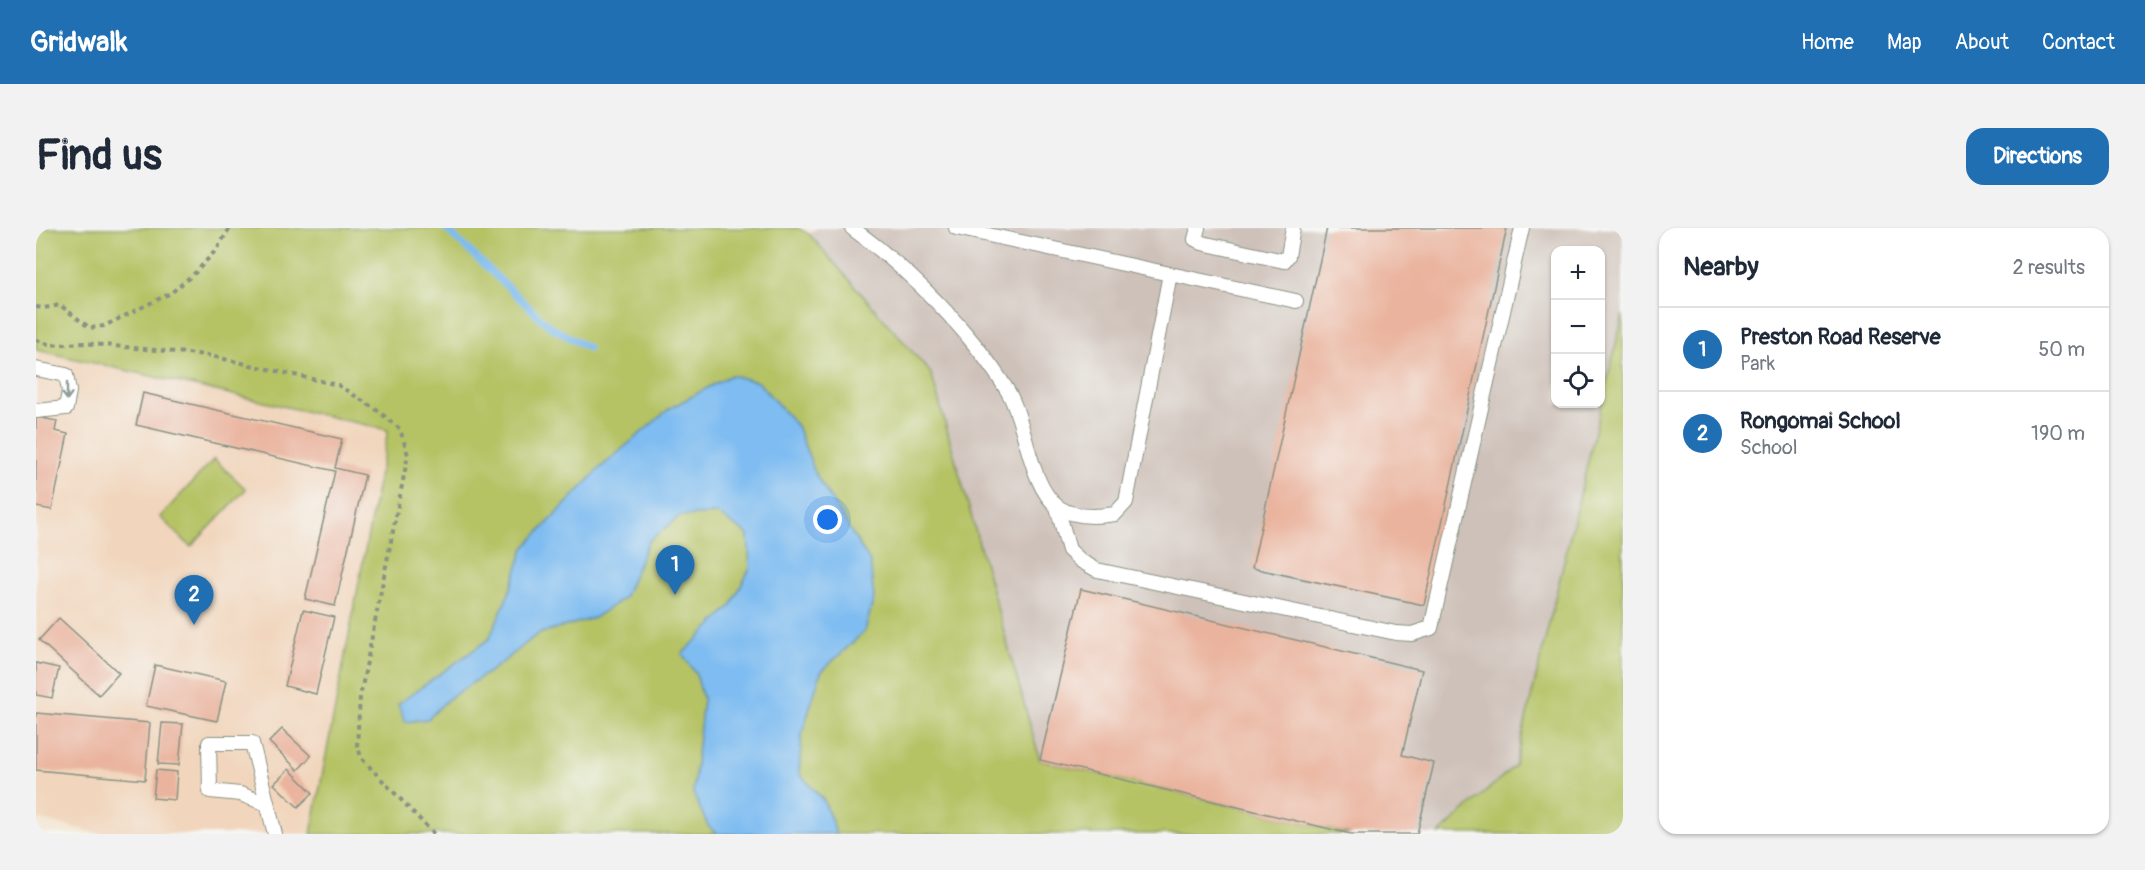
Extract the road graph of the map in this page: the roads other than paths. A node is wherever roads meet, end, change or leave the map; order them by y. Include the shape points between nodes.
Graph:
1 (852, 228) edge
2 (956, 228) edge
3 (1198, 228) edge
4 (1293, 228) edge
5 (1522, 228) edge
6 (1170, 274) junction
7 (1296, 302) dead end
8 (36, 369) edge
9 (36, 411) edge
10 (1057, 507) junction
11 (267, 804) junction
12 (274, 834) edge

1 - 10 lane via 877,246 965,333 996,375 1008,392 1041,486
2 - 6 lane
3 - 4 lane via 1195,239 1202,243 1284,261
5 - 10 lane via 1431,628 1412,634 1396,633 1097,570 1069,550
6 - 7 lane
6 - 10 lane via 1126,501 1115,514 1098,517
8 -> 9 lane via 66,375 69,392 66,408
11 - 11 lane via 252,743 209,743 210,791 240,794
11 - 12 lane

